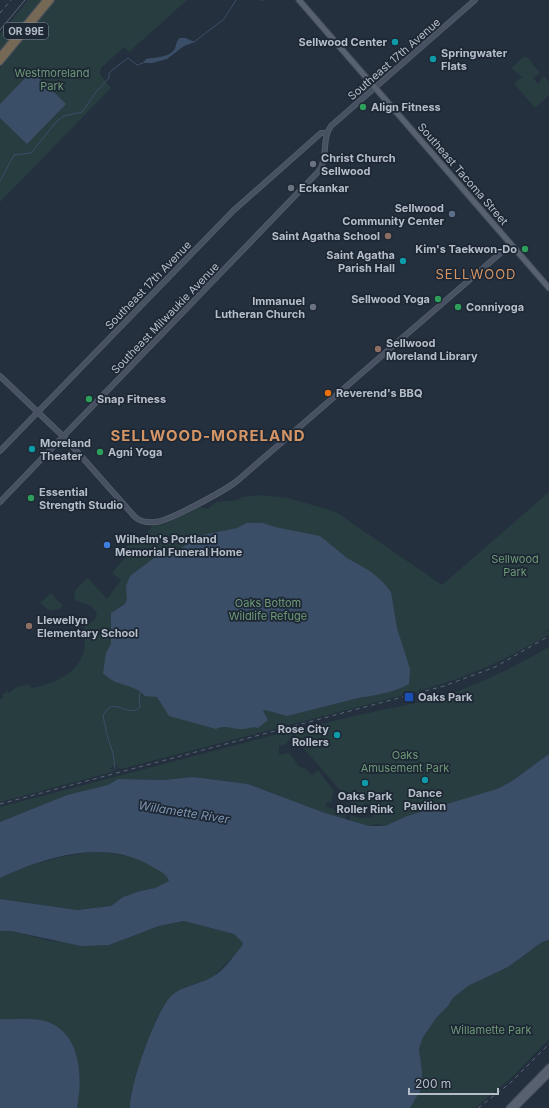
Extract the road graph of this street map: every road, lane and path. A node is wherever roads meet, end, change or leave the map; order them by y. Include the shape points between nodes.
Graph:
1 (46, 0) edge
2 (52, 0) edge
3 (299, 0) edge
4 (475, 0) edge
5 (0, 56) edge
6 (0, 62) edge
7 (375, 87) junction
8 (327, 133) junction
9 (316, 138) junction
10 (326, 138) junction
11 (511, 244) junction
12 (549, 288) edge
13 (0, 376) edge
14 (38, 412) junction
15 (63, 437) junction
16 (0, 451) edge
17 (0, 502) edge
18 (549, 1068) edge
19 (549, 1074) edge
20 (509, 1108) edge
21 (515, 1108) edge

1 - 5 highway, OR 99E
2 - 6 highway, OR 99E
3 - 7 main road, Southeast Tacoma Street
4 - 7 street, Southeast 17th Avenue
7 - 8 street, Southeast 17th Avenue via 331,126
7 - 11 main road, Southeast Tacoma Street
8 - 9 street, Southeast 17th Avenue via 321,133
8 - 10 street, Southeast 17th Avenue
9 - 10 street
9 - 14 street, Southeast 17th Avenue via 233,211
10 - 15 street, Southeast Milwaukie Avenue via 323,163 318,172
11 - 12 main road, Southeast Tacoma Street
11 - 15 street via 230,486 158,522 146,522 132,514
13 - 14 street
14 - 15 street
14 - 16 street, Southeast 17th Avenue
15 - 17 street, Southeast Milwaukie Avenue
18 - 20 main road
19 - 21 main road

